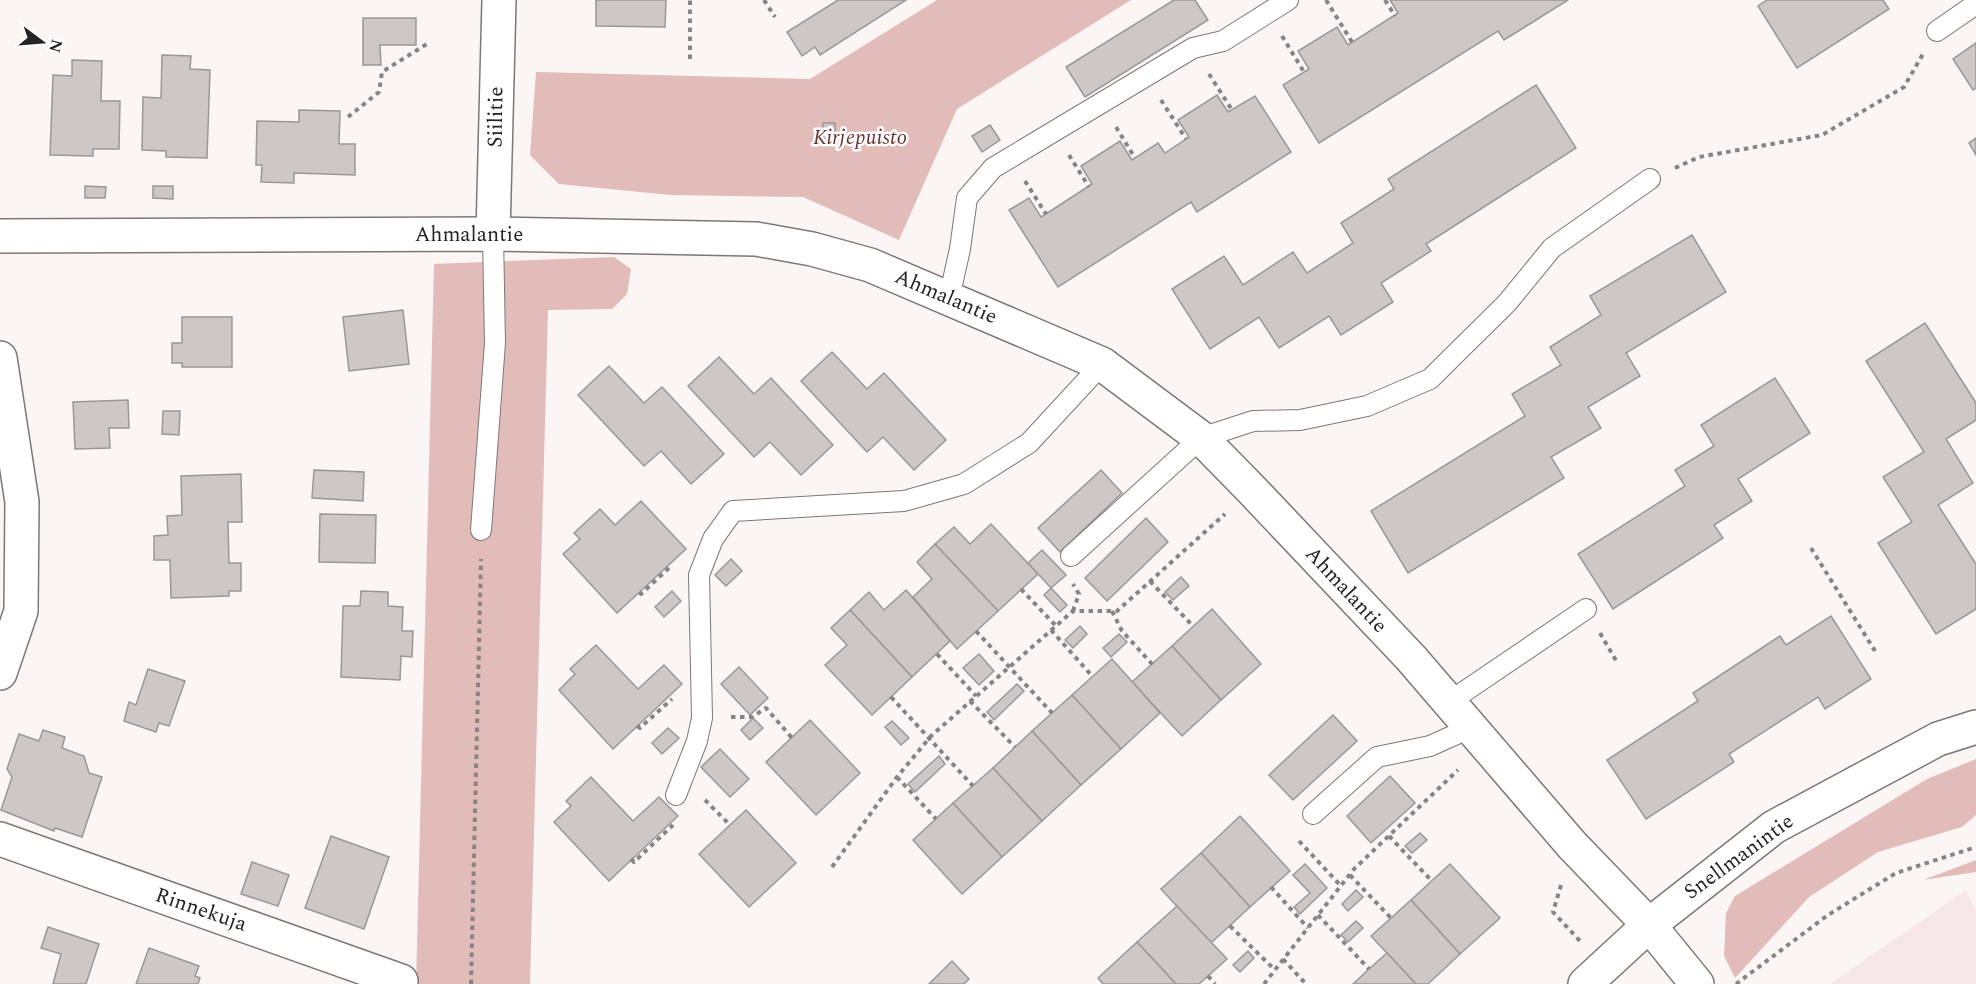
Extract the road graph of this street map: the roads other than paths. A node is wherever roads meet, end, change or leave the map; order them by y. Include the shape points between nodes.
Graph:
1 (499, 0) edge
2 (1288, 0) edge
3 (1976, 4) edge
4 (1937, 31) road end
5 (1650, 179) road end
6 (493, 234) junction
7 (0, 236) edge
8 (949, 298) junction
9 (0, 358) edge
10 (1102, 364) junction
11 (1201, 438) junction
12 (481, 530) road end
13 (1071, 556) dead end
14 (1586, 609) dead end
15 (0, 673) edge
16 (1449, 702) junction
17 (1976, 727) edge
18 (1478, 736) junction
19 (676, 795) road end
20 (1313, 814) road end
21 (0, 839) edge
22 (1648, 925) junction
23 (1594, 975) edge
24 (401, 981) dead end
25 (1697, 984) edge

1 - 6 street, Siilitie
2 - 8 lane via 1223,41 1193,48 993,168 967,198
3 - 4 lane
5 - 11 lane via 1552,248 1507,303 1430,379 1367,406 1300,420 1253,421
6 - 7 street, Ahmalantie
6 - 8 street, Ahmalantie via 756,238 870,265
6 - 12 lane via 495,343
8 - 10 street, Ahmalantie
9 - 15 street via 22,502 21,611
10 - 11 street, Ahmalantie
10 - 19 lane via 1029,443 964,484 903,501 733,511 713,539 699,575 702,718
11 - 13 lane
11 - 16 street, Ahmalantie
14 - 16 lane
16 - 18 street, Ahmalantie
17 - 22 street, Snellmanintie via 1938,739 1774,827
18 - 20 lane via 1377,757
18 - 22 street, Ahmalantie via 1572,845
21 - 24 street, Rinnekuja
22 - 23 street, Snellmanintie
22 - 25 street, Ahmalantie

